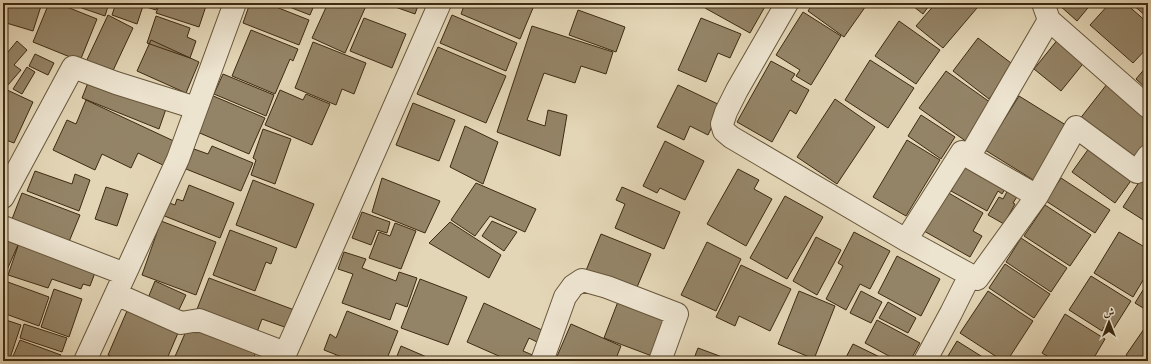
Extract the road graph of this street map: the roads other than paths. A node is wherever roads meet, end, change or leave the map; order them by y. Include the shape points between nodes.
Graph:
1 (235, 3) edge
2 (440, 3) edge
3 (787, 3) edge
4 (1046, 12) edge
5 (1148, 107) edge
6 (196, 108) junction
7 (1148, 156) edge
8 (969, 157) junction
9 (1037, 196) junction
10 (3, 197) edge
11 (3, 227) edge
12 (906, 240) junction
13 (125, 274) junction
14 (970, 275) junction
15 (116, 294) junction
16 (283, 357) edge
17 (85, 361) edge
18 (542, 361) edge
19 (660, 361) edge
20 (925, 361) edge

1 - 6 street
2 - 16 street
3 - 12 street via 726,112 722,124 724,131
4 - 5 street
4 - 8 street
6 - 10 street via 73,67
6 - 13 street via 178,159
7 - 9 street via 1137,172 1076,127
8 - 9 street
8 - 12 street via 962,152
9 - 14 street via 977,279
11 - 13 street
12 - 14 street
13 - 15 street
14 - 20 street
15 - 16 street via 181,323 199,320
15 - 17 street
18 - 19 street via 566,297 573,286 582,280 677,314

